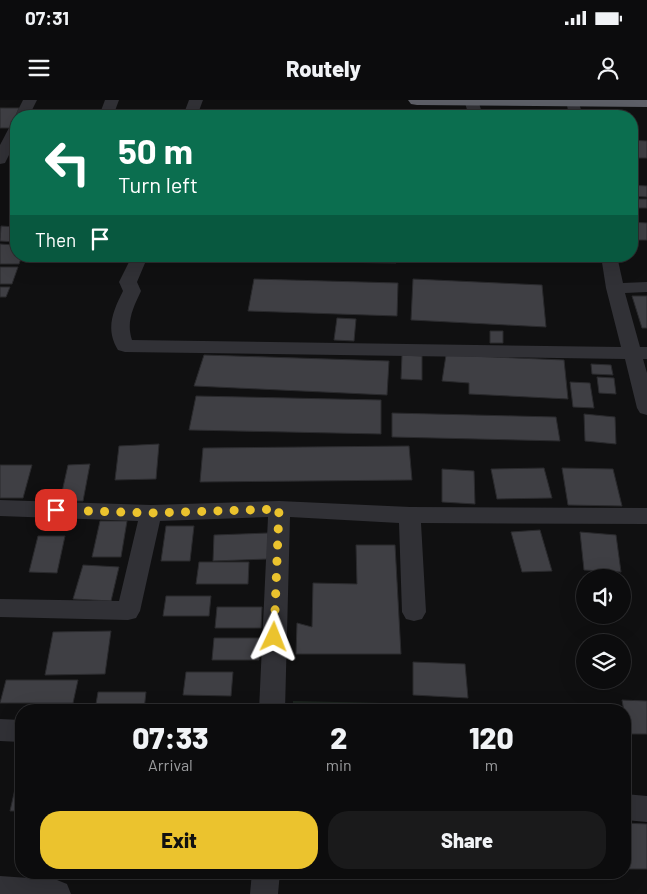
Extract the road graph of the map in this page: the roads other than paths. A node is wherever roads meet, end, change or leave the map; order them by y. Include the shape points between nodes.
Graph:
1 (417, 100) edge
2 (472, 100) edge
3 (572, 100) edge
4 (643, 101) edge
5 (10, 139) edge
6 (0, 160) edge
7 (138, 262) edge
8 (610, 262) edge
9 (647, 287) edge
10 (615, 288) junction
11 (639, 353) edge
12 (647, 408) edge
13 (0, 508) edge
14 (279, 509) junction
15 (150, 513) junction
16 (410, 515) junction
17 (647, 516) edge
18 (0, 608) edge
19 (414, 612) dead end
20 (272, 704) edge
21 (0, 730) edge
22 (15, 731) edge
23 (631, 807) edge
24 (647, 808) edge
25 (265, 879) edge
26 (0, 890) edge
27 (57, 894) edge
28 (264, 894) edge

1 - 2 highway
2 - 3 highway
3 - 4 highway
5 - 6 street
7 - 11 street via 118,332 125,346
8 - 10 street
9 - 10 street
10 - 11 street
11 - 12 street
13 - 15 street
14 - 15 street
14 - 16 street
14 - 20 street
15 - 18 street via 128,610
16 - 17 street
16 - 19 street
21 - 22 street
23 - 24 street
25 - 28 street
26 - 27 street

